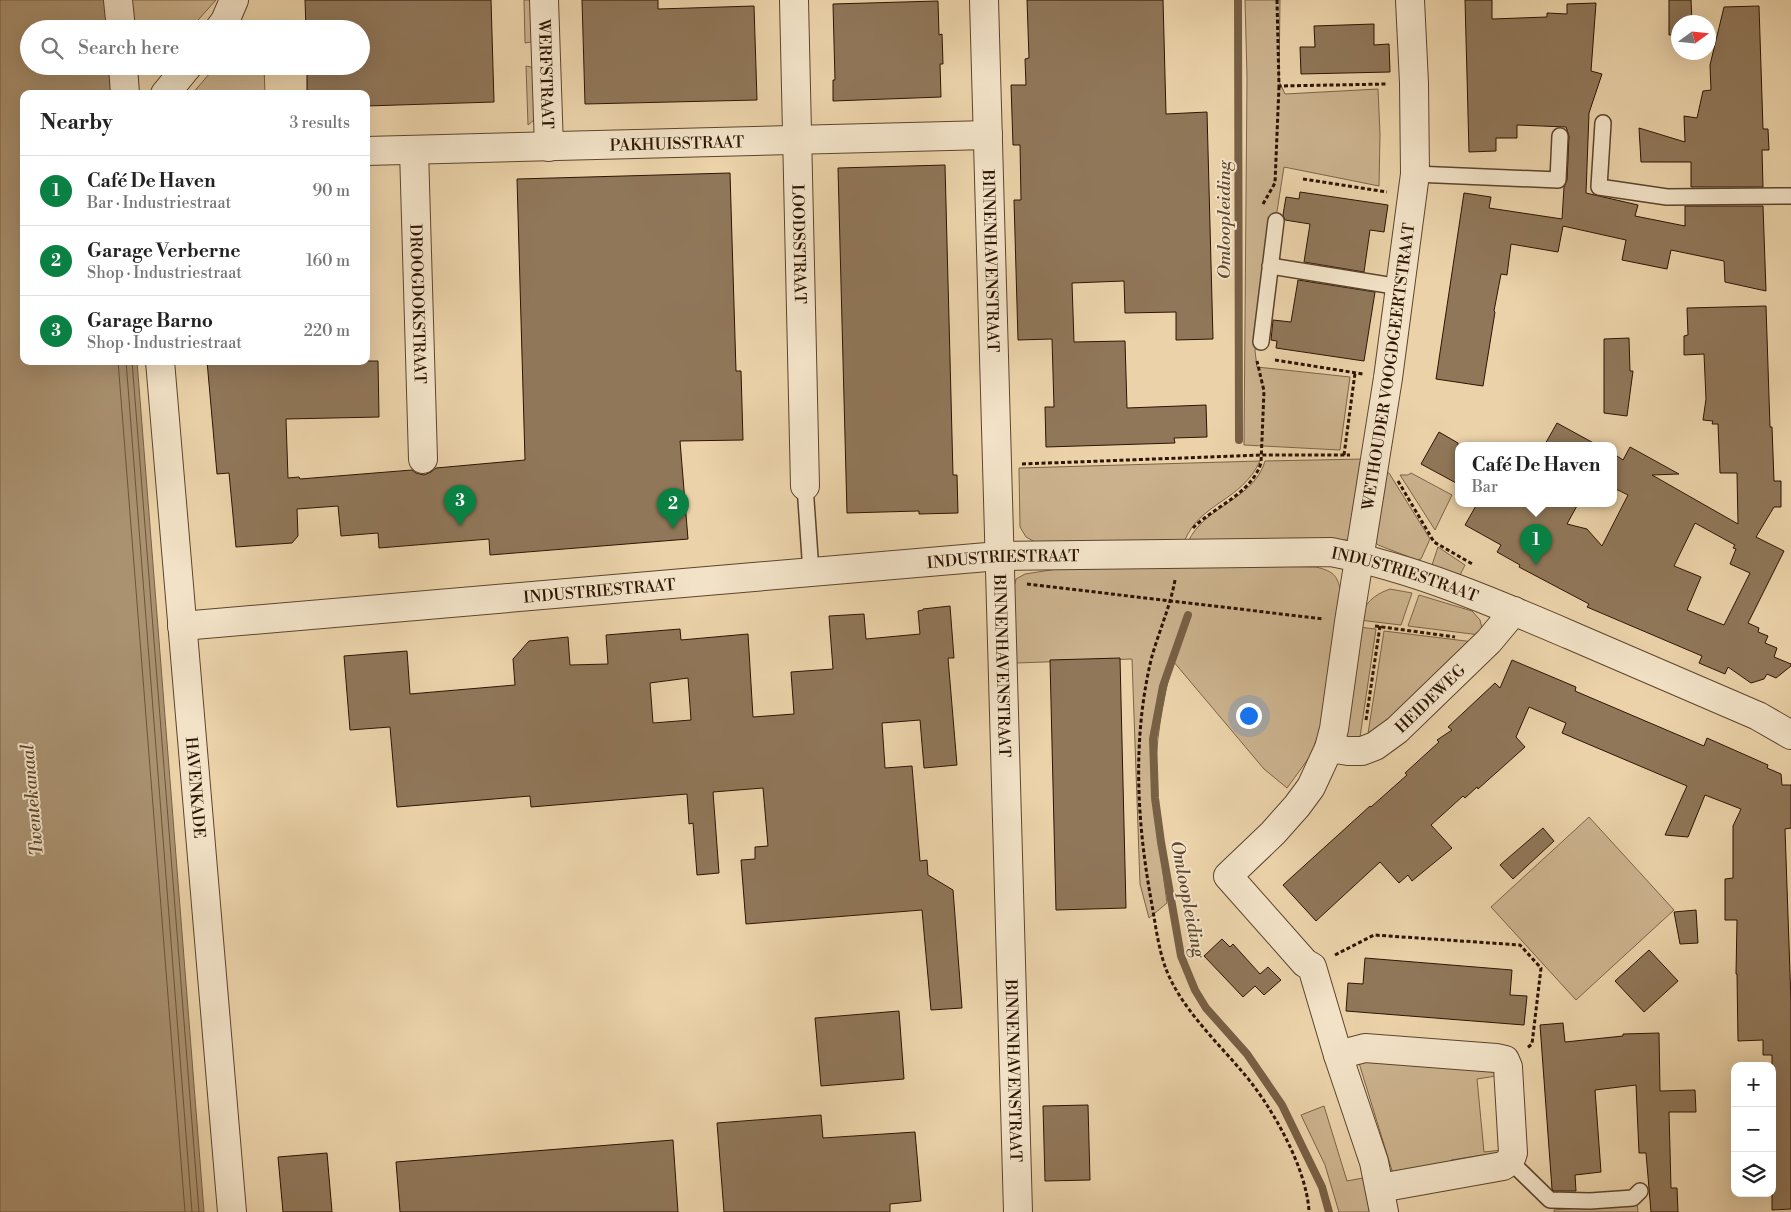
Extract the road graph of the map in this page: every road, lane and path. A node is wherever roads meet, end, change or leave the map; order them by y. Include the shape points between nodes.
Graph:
1 (118, 0) edge
2 (234, 0) edge
3 (544, 0) edge
4 (794, 0) edge
5 (984, 0) edge
6 (1277, 0) edge
7 (1410, 0) edge
8 (119, 20) edge
9 (225, 20) edge
10 (124, 75) edge
11 (181, 75) edge
12 (1414, 83) junction
13 (125, 90) edge
14 (168, 90) edge
15 (1603, 123) dead end
16 (988, 135) junction
17 (1560, 136) dead end
18 (798, 139) junction
19 (548, 147) junction
20 (414, 150) junction
21 (370, 151) edge
22 (1303, 179) dead end
23 (1414, 185) junction
24 (1791, 196) edge
25 (1276, 221) dead end
26 (1270, 266) junction
27 (1400, 287) junction
28 (1261, 342) dead end
29 (1275, 360) dead end
30 (160, 365) edge
31 (1355, 373) junction
32 (1388, 378) junction
33 (1377, 454) junction
34 (1344, 455) junction
35 (423, 459) dead end
36 (996, 465) junction
37 (805, 486) joint
38 (1179, 554) junction
39 (1360, 558) junction
40 (999, 568) junction
41 (811, 572) junction
42 (1480, 572) dead end
43 (1171, 600) junction
44 (1514, 611) junction
45 (1349, 622) junction
46 (182, 626) junction
47 (1380, 626) junction
48 (1490, 641) junction
49 (1791, 735) edge
50 (1329, 748) junction
51 (1362, 751) junction
52 (1312, 967) junction
53 (1338, 1056) junction
54 (1507, 1064) junction
55 (1510, 1161) junction
56 (1640, 1191) dead end
57 (1382, 1200) edge
58 (232, 1212) edge
59 (1018, 1212) edge
60 (1309, 1212) edge

1 - 8 street
2 - 9 street
3 - 19 street, WERFSTRAAT
4 - 18 street, LOODSSTRAAT
5 - 16 street, BINNENHAVENSTRAAT
6 - 12 path via 1279,86
7 - 12 street, WETHOUDER VOOGDGEERTSTRAAT
10 - 13 street
11 - 14 street
12 - 23 street, WETHOUDER VOOGDGEERTSTRAAT
15 - 24 lane via 1599,187 1667,197
16 - 18 street, PAKHUISSTRAAT
16 - 36 street, BINNENHAVENSTRAAT
17 - 23 lane via 1558,180
18 - 19 street, PAKHUISSTRAAT
18 - 37 street, LOODSSTRAAT
19 - 20 street, PAKHUISSTRAAT
20 - 21 street, PAKHUISSTRAAT
20 - 35 street, DROOGDOKSTRAAT
22 - 23 path
23 - 27 street, WETHOUDER VOOGDGEERTSTRAAT
25 - 26 lane
26 - 27 lane
26 - 28 lane
27 - 32 street, WETHOUDER VOOGDGEERTSTRAAT
29 - 31 path
30 - 46 street, HAVENKADE
31 - 32 path
31 - 34 path
32 - 33 street, WETHOUDER VOOGDGEERTSTRAAT
33 - 34 path
33 - 39 street, WETHOUDER VOOGDGEERTSTRAAT
33 - 42 path via 1392,470 1434,542 1474,565
34 - 36 path
36 - 40 street, BINNENHAVENSTRAAT
37 - 41 lane
38 - 39 street, INDUSTRIESTRAAT via 1331,552
38 - 40 street, INDUSTRIESTRAAT
38 - 43 path
39 - 44 street, INDUSTRIESTRAAT via 1423,577
39 - 45 street
40 - 41 street, INDUSTRIESTRAAT
40 - 43 path
40 - 59 street, BINNENHAVENSTRAAT
41 - 46 street, INDUSTRIESTRAAT
43 - 45 path
43 - 60 path via 1152,660 1140,726 1137,775 1146,872 1158,939 1168,975 1189,1010 1241,1069 1285,1139 1300,1170 1309,1199
44 - 48 street, HEIDEWEG
44 - 49 street, INDUSTRIESTRAAT via 1758,716
45 - 47 path
45 - 50 street
46 - 58 street, HAVENKADE
47 - 48 path
47 - 51 path
48 - 51 street, HEIDEWEG via 1397,730
50 - 51 street
50 - 52 street via 1311,788 1298,806 1228,876
52 - 53 street
52 - 54 path via 1374,935 1520,945 1541,968 1532,1044
53 - 54 street via 1364,1048 1496,1058 1505,1060
53 - 57 street via 1374,1162
54 - 55 street via 1514,1154
55 - 56 lane via 1550,1200 1633,1198
55 - 57 street via 1503,1166

